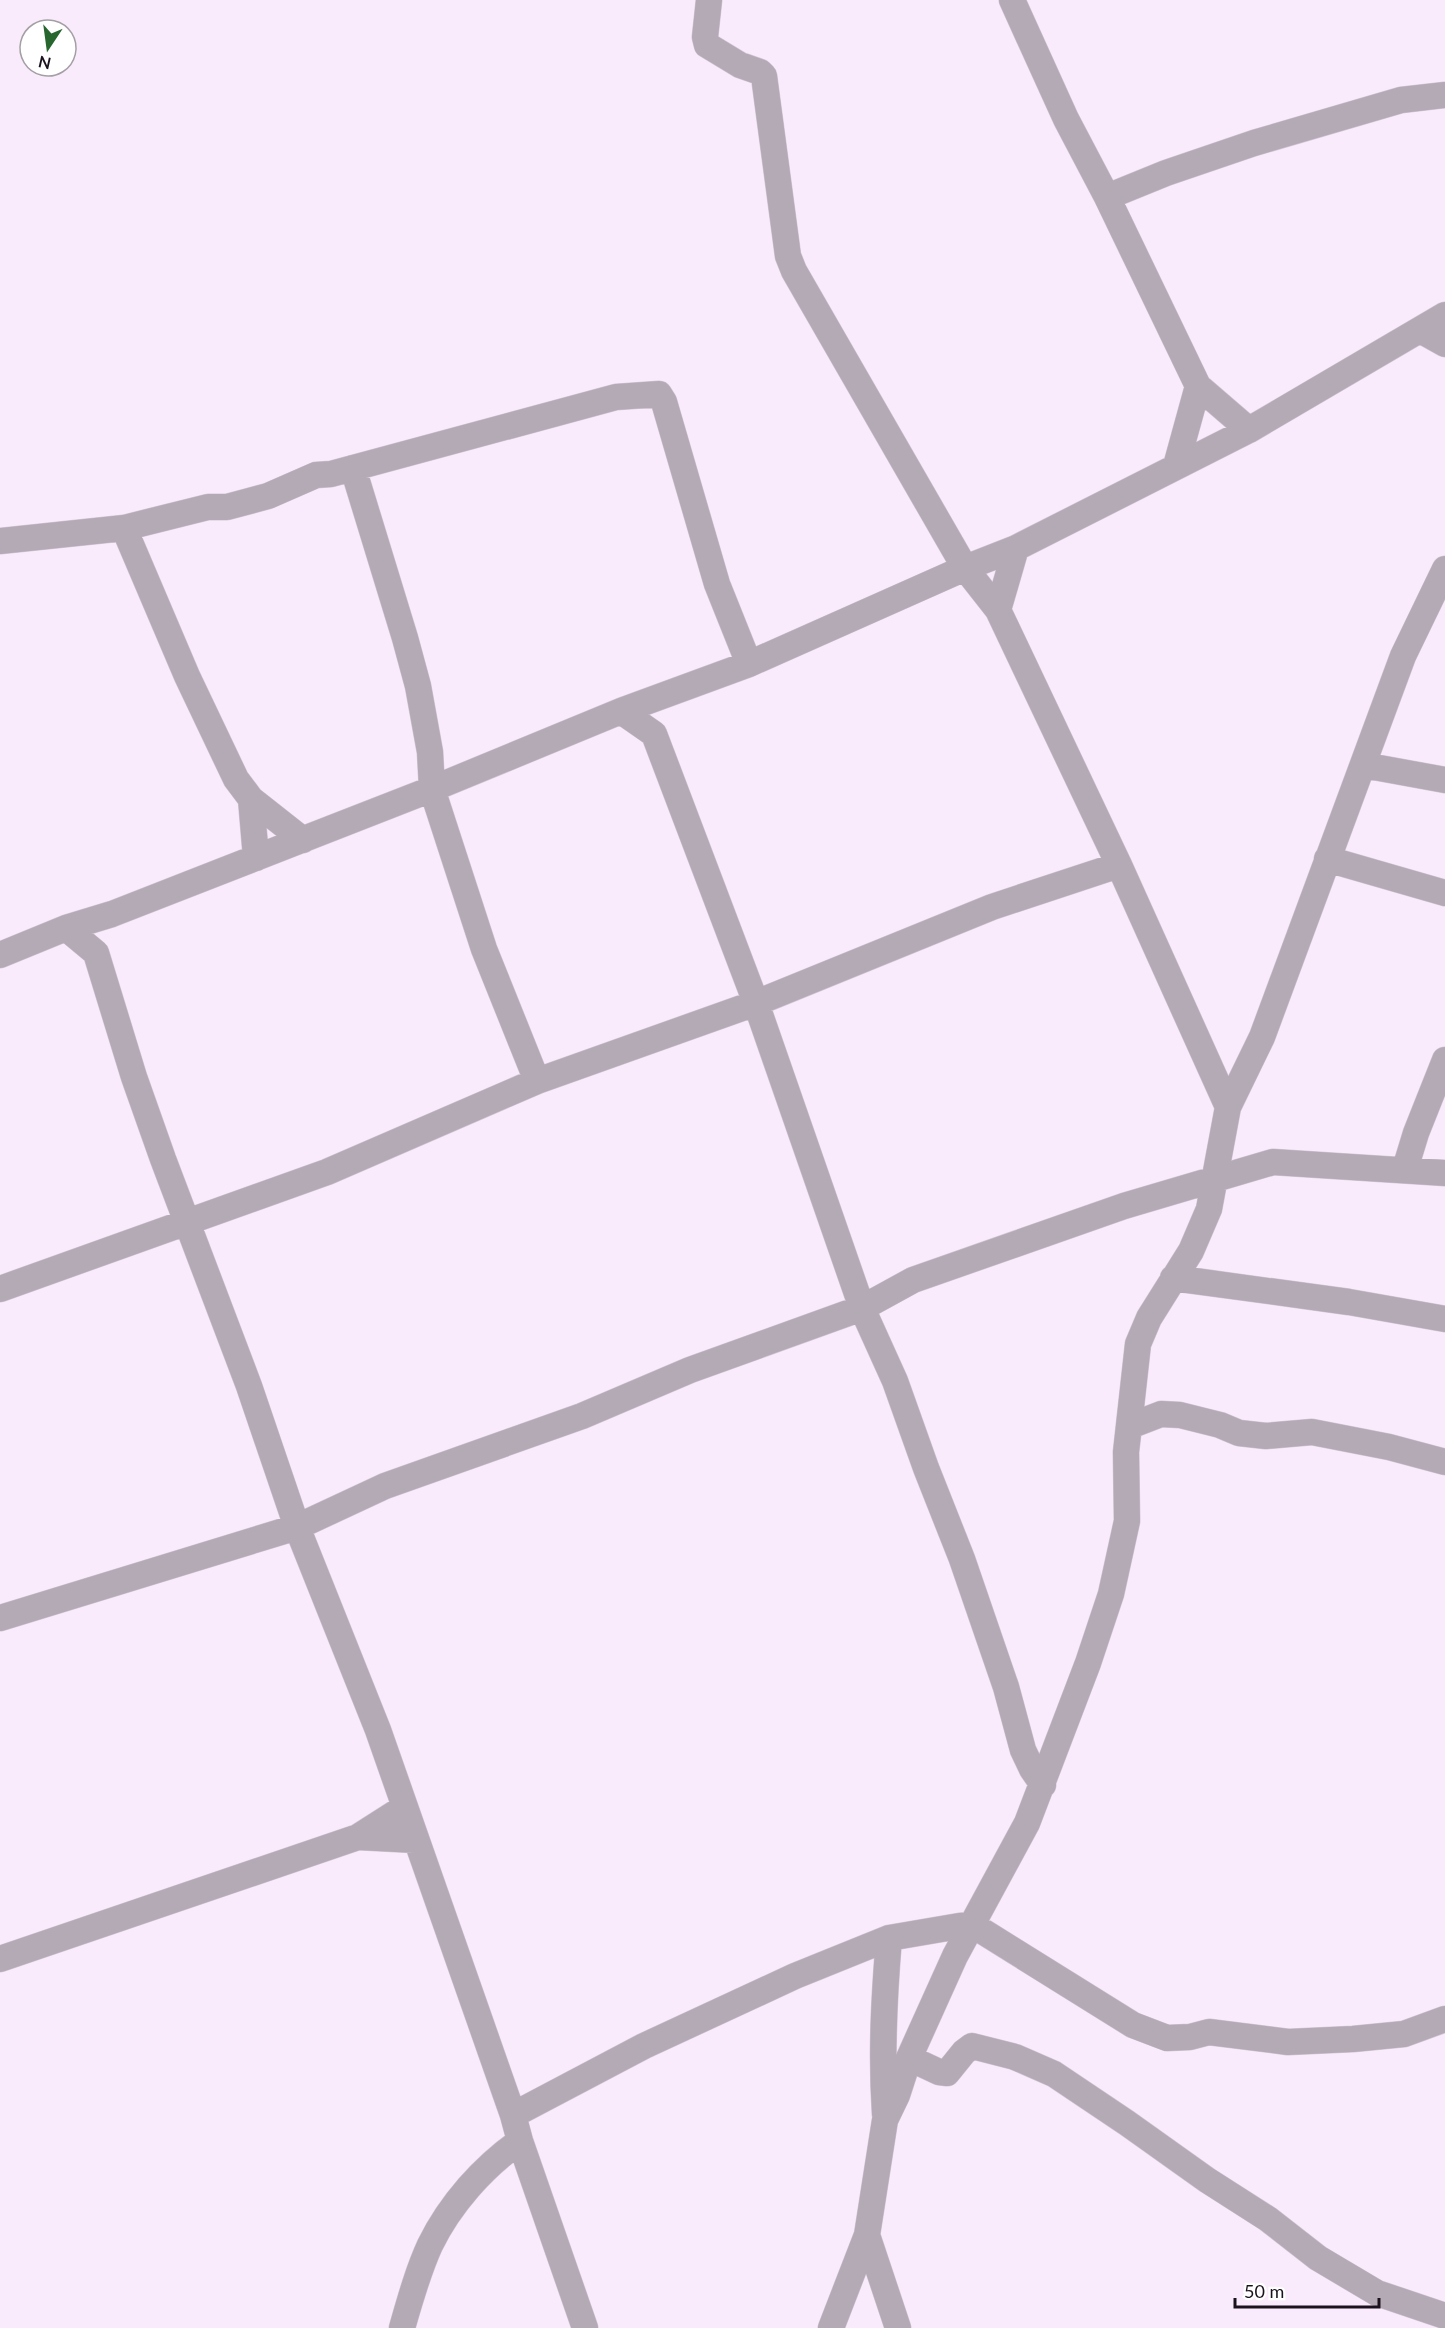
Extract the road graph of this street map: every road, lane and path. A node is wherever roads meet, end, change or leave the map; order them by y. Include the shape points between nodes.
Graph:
1 (709, 0) edge
2 (1012, 0) edge
3 (1445, 95) edge
4 (1107, 197) junction
5 (1445, 315) edge
6 (1420, 330) junction
7 (1445, 344) edge
8 (1198, 386) junction
9 (1249, 430) junction
10 (1176, 466) junction
11 (353, 468) junction
12 (124, 528) junction
13 (0, 541) edge
14 (1016, 548) junction
15 (965, 568) junction
16 (1445, 569) edge
17 (998, 610) junction
18 (749, 664) junction
19 (670, 693) junction
20 (621, 711) junction
21 (654, 734) junction
22 (1364, 765) junction
23 (1445, 780) edge
24 (432, 789) junction
25 (251, 799) junction
26 (303, 840) junction
27 (256, 858) junction
28 (1327, 859) junction
29 (1119, 865) junction
30 (1445, 893) edge
31 (112, 914) junction
32 (66, 928) junction
33 (96, 953) junction
34 (0, 955) edge
35 (756, 1003) junction
36 (1445, 1060) edge
37 (537, 1081) junction
38 (1228, 1107) junction
39 (1405, 1169) junction
40 (1445, 1173) edge
41 (1216, 1178) junction
42 (187, 1222) junction
43 (1173, 1278) junction
44 (0, 1289) edge
45 (862, 1308) junction
46 (1445, 1319) edge
47 (1130, 1426) junction
48 (1445, 1462) edge
49 (297, 1527) junction
50 (0, 1618) edge
51 (1043, 1785) junction
52 (405, 1807) junction
53 (358, 1837) junction
54 (415, 1840) junction
55 (971, 1924) junction
56 (889, 1938) junction
57 (0, 1959) edge
58 (1445, 2019) edge
59 (909, 2058) junction
60 (513, 2115) junction
61 (885, 2120) junction
62 (520, 2141) junction
63 (867, 2235) junction
64 (1445, 2316) edge
65 (402, 2328) edge
66 (585, 2328) edge
67 (831, 2328) edge
68 (898, 2328) edge

1 - 15 street via 707,45 764,76 788,256 794,271
2 - 4 street
3 - 4 street via 1401,100 1254,143
4 - 8 street
5 - 6 street
6 - 7 street
6 - 9 street
8 - 9 street
8 - 10 street
9 - 10 street
10 - 14 street
11 - 12 street via 315,475 246,503 208,507
11 - 18 street via 616,398 659,394 717,584
11 - 24 street via 418,686 430,752
12 - 13 street
12 - 25 street via 222,751
14 - 15 street
14 - 17 street
15 - 17 street
15 - 18 street
16 - 22 street via 1404,656
17 - 29 street
18 - 19 street
19 - 20 street
19 - 21 street
20 - 21 street
20 - 24 street
21 - 35 street
22 - 23 street
22 - 28 street
24 - 26 street
24 - 37 street via 484,949
25 - 26 street
25 - 27 street
26 - 27 street
27 - 31 street
28 - 30 street
28 - 38 street via 1262,1037
29 - 35 street via 992,907
29 - 38 street
31 - 32 street
31 - 33 street
32 - 33 street
32 - 34 street
33 - 42 street via 134,1077
35 - 37 street
35 - 45 street
36 - 39 street
37 - 42 street via 327,1172
38 - 41 street
39 - 40 street
39 - 41 street via 1274,1162
41 - 43 street via 1209,1209 1191,1251
41 - 45 street via 1051,1230 913,1280
42 - 44 street
42 - 49 street
43 - 46 street
43 - 47 street via 1138,1344
45 - 49 street via 690,1370 582,1416 385,1486
45 - 51 street via 895,1382 962,1559 1023,1750
47 - 48 street via 1161,1414 1180,1415 1239,1433 1266,1436 1312,1432
47 - 51 street via 1125,1452 1127,1521 1111,1594
49 - 50 street
49 - 52 street
51 - 55 street via 1022,1833
52 - 53 street
52 - 54 street
53 - 54 street
53 - 57 street
54 - 60 street
55 - 56 street
55 - 58 street via 1133,2025 1167,2038 1209,2032 1288,2042 1353,2039 1404,2034
55 - 59 street
56 - 60 street via 795,1976 644,2046
56 - 61 street via 882,2026
59 - 61 street
59 - 64 street via 947,2073 972,2046 1015,2057 1053,2074 1268,2219 1318,2258 1377,2293
60 - 62 street
61 - 63 street
62 - 65 street via 498,2157 449,2213 430,2245
62 - 66 street
63 - 67 street
63 - 68 street

